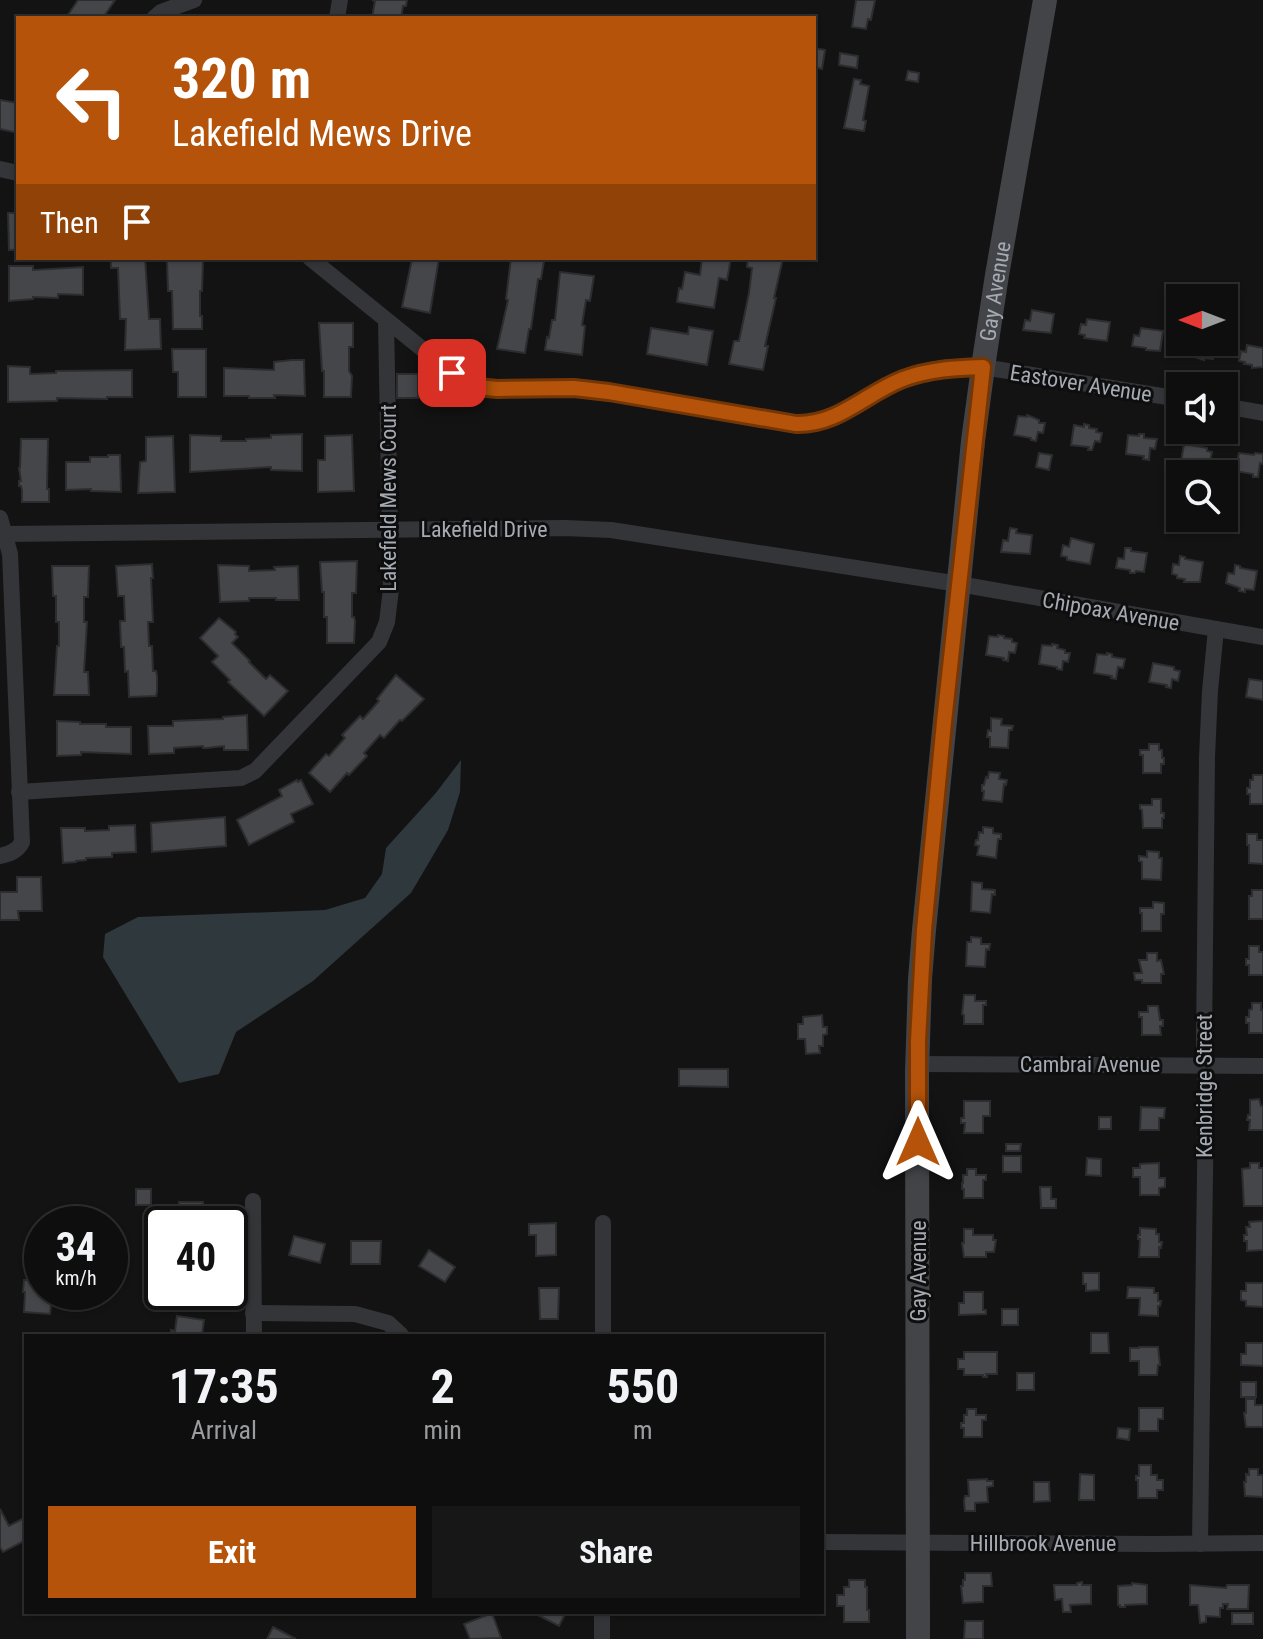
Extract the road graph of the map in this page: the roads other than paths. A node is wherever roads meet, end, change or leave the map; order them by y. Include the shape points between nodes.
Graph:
1 (194, 0) edge
2 (1045, 0) edge
3 (156, 16) edge
4 (312, 260) edge
5 (386, 321) junction
6 (983, 367) junction
7 (1166, 397) edge
8 (1238, 409) edge
9 (1263, 413) edge
10 (3, 526) edge
11 (390, 530) junction
12 (959, 584) junction
13 (1216, 629) junction
14 (1263, 637) edge
15 (19, 792) junction
16 (0, 856) edge
17 (918, 1064) junction
18 (1205, 1065) junction
19 (1263, 1066) edge
20 (253, 1201) dead end
21 (603, 1223) dead end
22 (253, 1313) junction
23 (254, 1334) edge
24 (400, 1334) edge
25 (603, 1334) edge
26 (824, 1542) edge
27 (917, 1542) junction
28 (1263, 1543) edge
29 (1200, 1544) junction
30 (602, 1614) edge
31 (602, 1639) edge
32 (918, 1639) edge

1 - 3 street
2 - 6 street, Gay Avenue
4 - 5 street, Eastover Avenue
5 - 6 street, Eastover Avenue via 478,387 609,392 796,424 821,422 902,379 931,370
5 - 11 street, Lakefield Mews Court
6 - 7 street, Eastover Avenue
6 - 12 street, Gay Avenue
8 - 9 street
10 - 11 street, Lakefield Drive
10 - 15 street via 10,554
11 - 12 street, Lakefield Drive via 611,530
11 - 15 street, Lakefield Mews Court via 391,589 379,642 255,771 227,780
12 - 13 street, Chipoax Avenue
12 - 17 street, Gay Avenue via 924,930
13 - 14 street, Chipoax Avenue
13 - 18 street, Kenbridge Street via 1207,757
15 - 16 street via 22,842
17 - 18 street, Cambrai Avenue
17 - 27 street, Gay Avenue
18 - 19 street, Cambrai Avenue
18 - 29 street, Kenbridge Street
20 - 22 street
21 - 25 street
22 - 23 street
22 - 24 street via 355,1314 388,1323
26 - 27 street, Hillbrook Avenue
27 - 29 street, Hillbrook Avenue
27 - 32 street, Gay Avenue
28 - 29 street, Hillbrook Avenue
30 - 31 street

